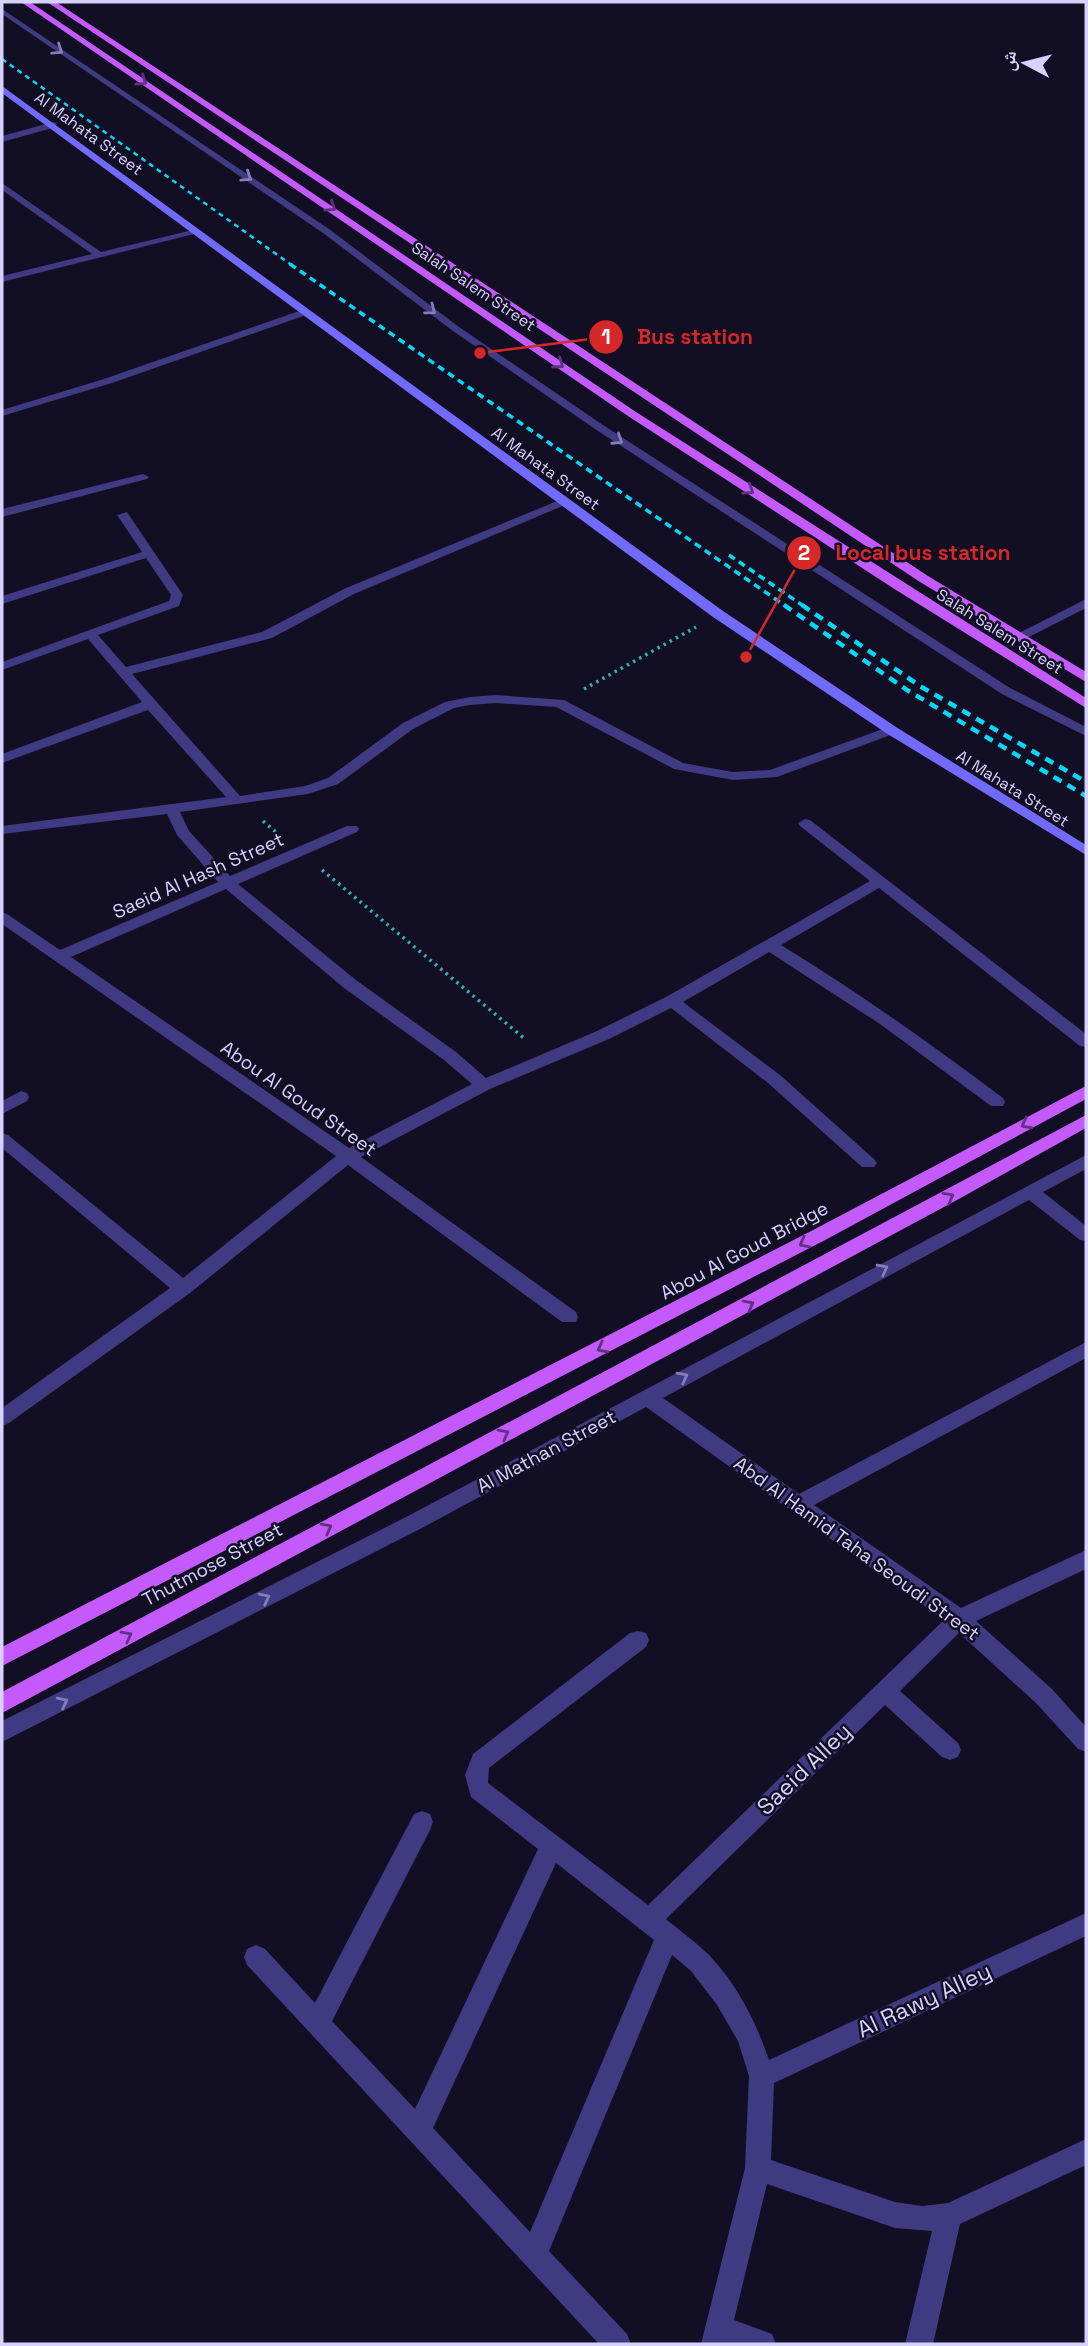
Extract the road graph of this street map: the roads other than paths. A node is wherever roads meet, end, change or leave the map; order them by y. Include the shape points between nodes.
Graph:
1 (25, 2) edge
2 (51, 2) edge
3 (2, 11) edge
4 (2, 89) edge
5 (53, 125) junction
6 (2, 139) edge
7 (2, 186) edge
8 (197, 232) junction
9 (99, 255) junction
10 (2, 279) edge
11 (305, 312) junction
12 (2, 413) edge
13 (142, 477) dead end
14 (566, 502) junction
15 (2, 513) edge
16 (123, 515) dead end
17 (150, 553) junction
18 (2, 600) edge
19 (1086, 603) edge
20 (91, 635) junction
21 (1018, 637) junction
22 (2, 666) edge
23 (122, 672) junction
24 (1086, 678) edge
25 (150, 704) junction
26 (1086, 704) edge
27 (891, 730) junction
28 (1086, 732) edge
29 (2, 759) edge
30 (237, 801) junction
31 (172, 809) junction
32 (806, 823) dead end
33 (352, 829) dead end
34 (2, 831) edge
35 (1086, 852) edge
36 (879, 882) junction
37 (228, 883) junction
38 (2, 918) edge
39 (769, 945) junction
40 (58, 957) junction
41 (673, 1001) junction
42 (1086, 1042) edge
43 (484, 1086) junction
44 (1086, 1092) edge
45 (21, 1097) dead end
46 (997, 1102) dead end
47 (2, 1108) edge
48 (1086, 1121) edge
49 (2, 1139) edge
50 (348, 1156) junction
51 (1086, 1161) edge
52 (868, 1163) dead end
53 (1030, 1191) junction
54 (1086, 1235) edge
55 (184, 1288) junction
56 (569, 1317) dead end
57 (1086, 1349) edge
58 (647, 1396) junction
59 (2, 1418) edge
60 (421, 1442) joint
61 (800, 1503) junction
62 (1086, 1559) edge
63 (959, 1619) junction
64 (638, 1640) dead end
65 (2, 1657) edge
66 (885, 1691) junction
67 (2, 1703) edge
68 (2, 1732) edge
69 (1086, 1742) edge
70 (950, 1750) dead end
71 (422, 1822) dead end
72 (552, 1845) junction
73 (1086, 1924) edge
74 (659, 1928) junction
75 (256, 1957) dead end
76 (318, 2023) junction
77 (762, 2076) junction
78 (418, 2131) junction
79 (1086, 2152) edge
80 (758, 2168) junction
81 (949, 2216) junction
82 (534, 2255) junction
83 (717, 2336) edge
84 (611, 2343) edge
85 (762, 2344) edge
86 (919, 2344) edge

1 -> 26 main road, Salah Salem Street via 632,414
2 - 21 main road, Salah Salem Street
3 -> 28 lane via 326,231 456,329 599,427 1006,691
4 - 5 main road, Al Mahata Street
5 - 6 street
5 - 8 main road, Al Mahata Street
7 - 9 street
8 - 9 street
8 - 11 main road, Al Mahata Street
9 - 10 street
11 - 12 street
11 - 14 main road, Al Mahata Street
13 - 15 street
14 - 23 street via 350,591 267,635
14 - 27 main road, Al Mahata Street via 718,614
16 - 17 street
17 - 18 street
17 - 20 street via 177,595 175,603
19 - 21 street
20 - 22 street
20 - 23 street
21 - 24 main road, Salah Salem Street
23 - 25 street
25 - 29 street
25 - 30 street
27 - 30 street via 772,774 733,776 679,766 559,703 496,699 450,705 408,726 320,787
27 - 35 main road, Al Mahata Street
30 - 31 street
31 - 34 street
31 - 37 street via 197,852
32 - 36 street
33 - 37 street, Saeid Al Hash Street
36 - 39 street
36 - 42 street
37 - 40 street, Saeid Al Hash Street
37 - 43 street
38 - 40 street, Abou Al Goud Street
39 - 41 street
39 - 46 street via 914,1038
40 - 50 street, Abou Al Goud Street
41 - 43 street
41 - 52 street via 774,1079
43 - 50 street
44 -> 60 main road, Abou Al Goud Bridge
45 - 47 street
67 -> 48 main road, Thutmose Street via 844,1255
49 - 55 street
50 - 55 street
50 - 56 street, Abou Al Goud Street
51 - 53 street, Al Mathan Street
53 - 54 street
58 -> 53 street, Al Mathan Street
55 - 59 street
57 - 61 street
58 - 61 street, Abd Al Hamid Taha Seoudi Street
68 -> 58 street, Al Mathan Street via 415,1522
60 - 65 main road, Thutmose Street
61 - 63 street, Abd Al Hamid Taha Seoudi Street
62 - 63 street, Saeid Alley
63 - 66 street, Saeid Alley
63 - 69 street, Abd Al Hamid Taha Seoudi Street via 1044,1696
64 - 72 street via 481,1761 476,1770 480,1790
66 - 70 street
66 - 74 street, Saeid Alley
71 - 76 street
72 - 74 street
72 - 78 street
73 - 77 street, Al Rawy Alley
74 - 77 street via 700,1963 726,1996 748,2035
74 - 82 street
75 - 76 street
76 - 78 street
77 - 80 street
78 - 82 street
79 - 81 street
80 - 81 street via 895,2215
80 - 83 street
81 - 86 street
82 - 84 street
83 - 85 street

